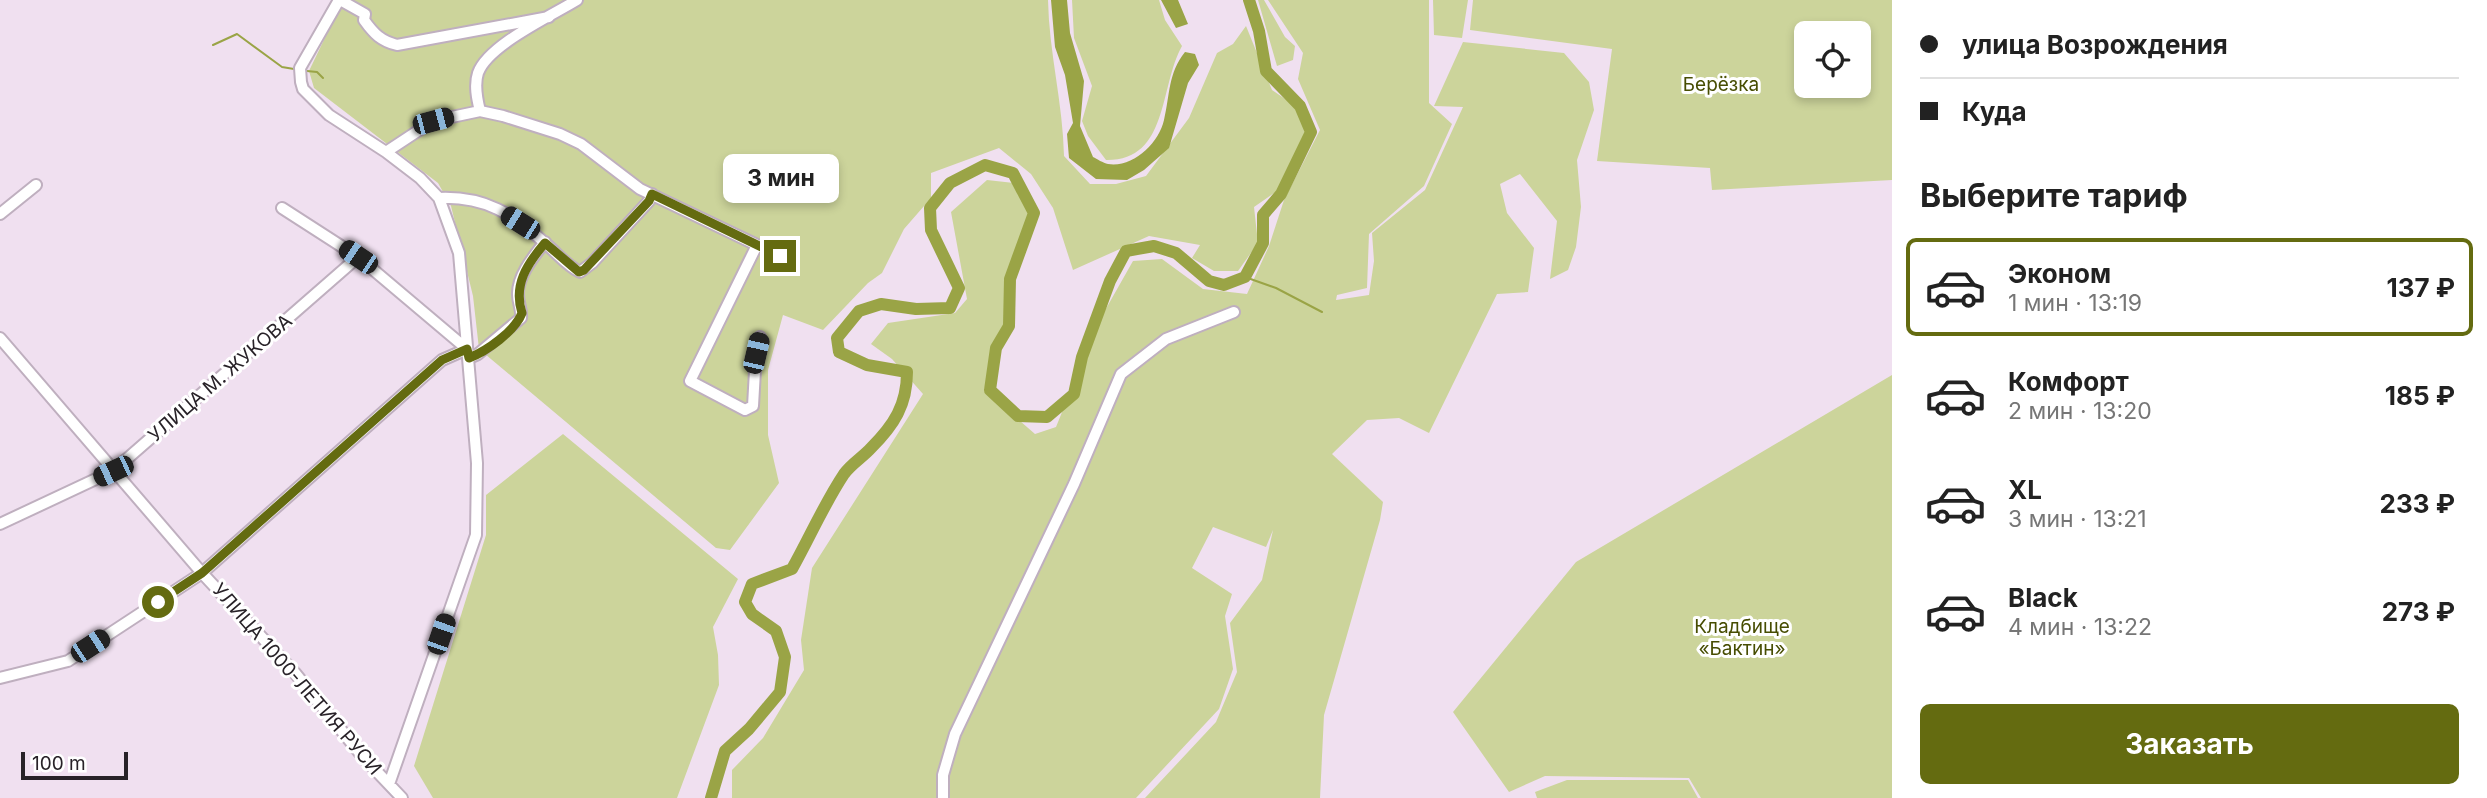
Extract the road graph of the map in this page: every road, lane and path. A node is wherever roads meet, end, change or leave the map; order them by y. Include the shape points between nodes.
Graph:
1 (339, 0) edge
2 (577, 0) edge
3 (549, 17) junction
4 (480, 111) junction
5 (386, 152) junction
6 (36, 185) dead end
7 (652, 194) junction
8 (439, 198) junction
9 (282, 208) dead end
10 (0, 214) edge
11 (545, 243) junction
12 (757, 245) junction
13 (780, 256) dead end
14 (358, 257) junction
15 (1234, 312) dead end
16 (760, 337) dead end
17 (0, 338) edge
18 (468, 353) junction
19 (115, 469) junction
20 (0, 524) edge
21 (202, 573) junction
22 (0, 678) edge
23 (389, 784) junction
24 (402, 798) edge
25 (943, 798) edge

1 - 3 street via 365,14 373,33 397,45
1 - 5 street via 300,68 303,89 329,115
2 - 3 street
3 - 4 street via 485,59 477,75
4 - 5 street via 433,121
4 - 7 street via 581,144 623,178
5 - 8 street
6 - 10 street
7 - 11 street via 584,270 573,269
7 - 12 street
8 - 11 street via 464,197 492,205
8 - 18 street via 459,253
9 - 14 street
11 - 18 street via 522,276 517,292 521,318 478,354
12 - 13 street
12 - 16 street via 690,381 749,409 753,406
14 - 18 street
14 - 19 street, УЛИЦА М. ЖУКОВА
15 - 25 street via 1166,339 1121,374 955,734 943,775
17 - 19 street, УЛИЦА 1000-ЛЕТИЯ РУСИ
18 - 21 street via 442,360
18 - 23 street via 477,463 476,535
19 - 20 street, УЛИЦА М. ЖУКОВА
19 - 21 street, УЛИЦА 1000-ЛЕТИЯ РУСИ
21 - 22 street via 68,660
21 - 23 street, УЛИЦА 1000-ЛЕТИЯ РУСИ
23 - 24 street, УЛИЦА 1000-ЛЕТИЯ РУСИ

